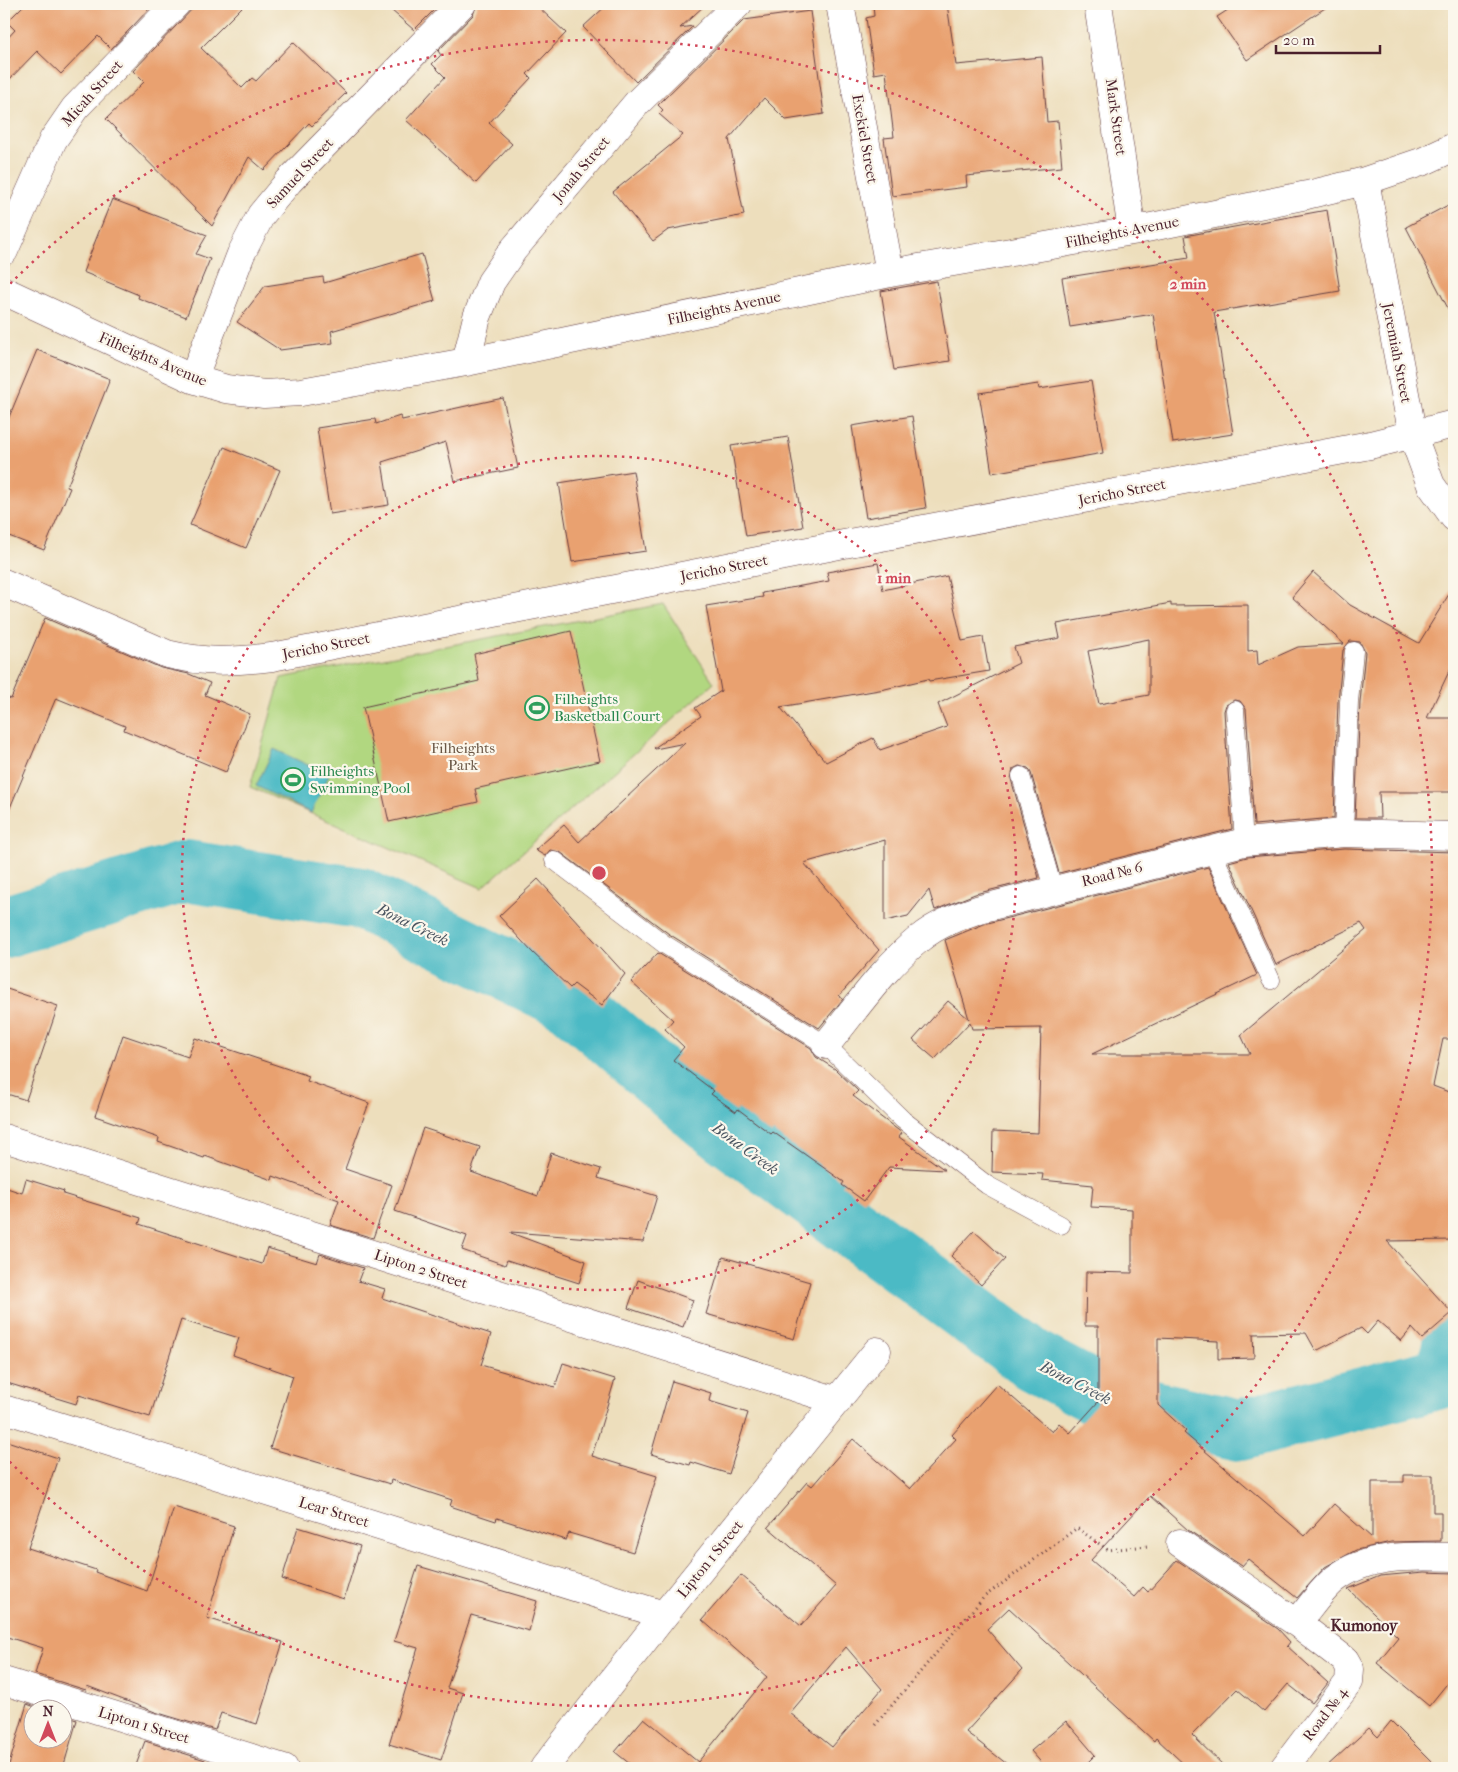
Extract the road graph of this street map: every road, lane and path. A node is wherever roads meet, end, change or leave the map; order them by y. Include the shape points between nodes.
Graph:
1 (176, 4) edge
2 (462, 4) edge
3 (738, 4) edge
4 (840, 4) edge
5 (1098, 4) edge
6 (1454, 147) edge
7 (1365, 181) junction
8 (1132, 231) junction
9 (4, 251) edge
10 (890, 274) junction
11 (4, 291) edge
12 (466, 362) junction
13 (193, 379) junction
14 (1454, 424) edge
15 (1413, 436) junction
16 (1454, 517) edge
17 (4, 583) edge
18 (1354, 651) dead end
19 (1235, 710) dead end
20 (1021, 776) dead end
21 (1344, 834) junction
22 (1454, 836) edge
23 (1244, 842) junction
24 (1211, 849) junction
25 (554, 860) dead end
26 (1053, 889) junction
27 (1271, 980) dead end
28 (826, 1045) junction
29 (4, 1138) edge
30 (1061, 1225) dead end
31 (877, 1351) dead end
32 (838, 1401) junction
33 (4, 1409) edge
34 (1180, 1543) joint
35 (1454, 1557) edge
36 (664, 1615) junction
37 (1297, 1623) junction
38 (4, 1681) edge
39 (875, 1725) dead end
40 (284, 1768) edge
41 (544, 1768) edge
42 (1284, 1768) edge

1 - 9 street, Micah Street via 75,108 53,140
2 - 13 street, Samuel Street via 261,215 241,254
3 - 12 street, Jonah Street via 637,103 513,250 491,282 477,317
4 - 10 street, Exekiel Street
5 - 8 street, Mark Street
6 - 7 street, Filheights Avenue
7 - 8 street, Filheights Avenue
7 - 15 street, Jeremiah Street
8 - 10 street, Filheights Avenue
10 - 12 street, Filheights Avenue
11 - 13 street, Filheights Avenue
12 - 13 street, Filheights Avenue via 301,392 264,394 226,389
14 - 15 street, Jericho Street
15 - 16 street, Jeremiah Street via 1431,486
15 - 17 street, Jericho Street via 272,657 232,662 195,661 167,654
18 - 21 lane
19 - 23 lane
20 - 26 lane
21 - 22 street, Road № 6
21 - 23 street, Road № 6
23 - 24 street, Road № 6
24 - 26 street, Road № 6
24 - 27 lane
25 - 28 lane via 664,944
26 - 28 street, Road № 6 via 948,920 919,938
28 - 30 lane via 903,1120 979,1179
29 - 32 street, Lipton 2 Street
31 - 32 street, Lipton 1 Street
32 - 36 street, Lipton 1 Street
33 - 36 street, Lear Street
34 - 37 street, Road № 4
34 - 39 path via 1108,1550 1077,1528 984,1597
35 - 37 street via 1410,1556 1364,1563 1335,1579
36 - 41 street, Lipton 1 Street
37 - 42 street, Road № 4 via 1345,1660 1350,1669 1349,1682
38 - 40 street, Lipton 1 Street

